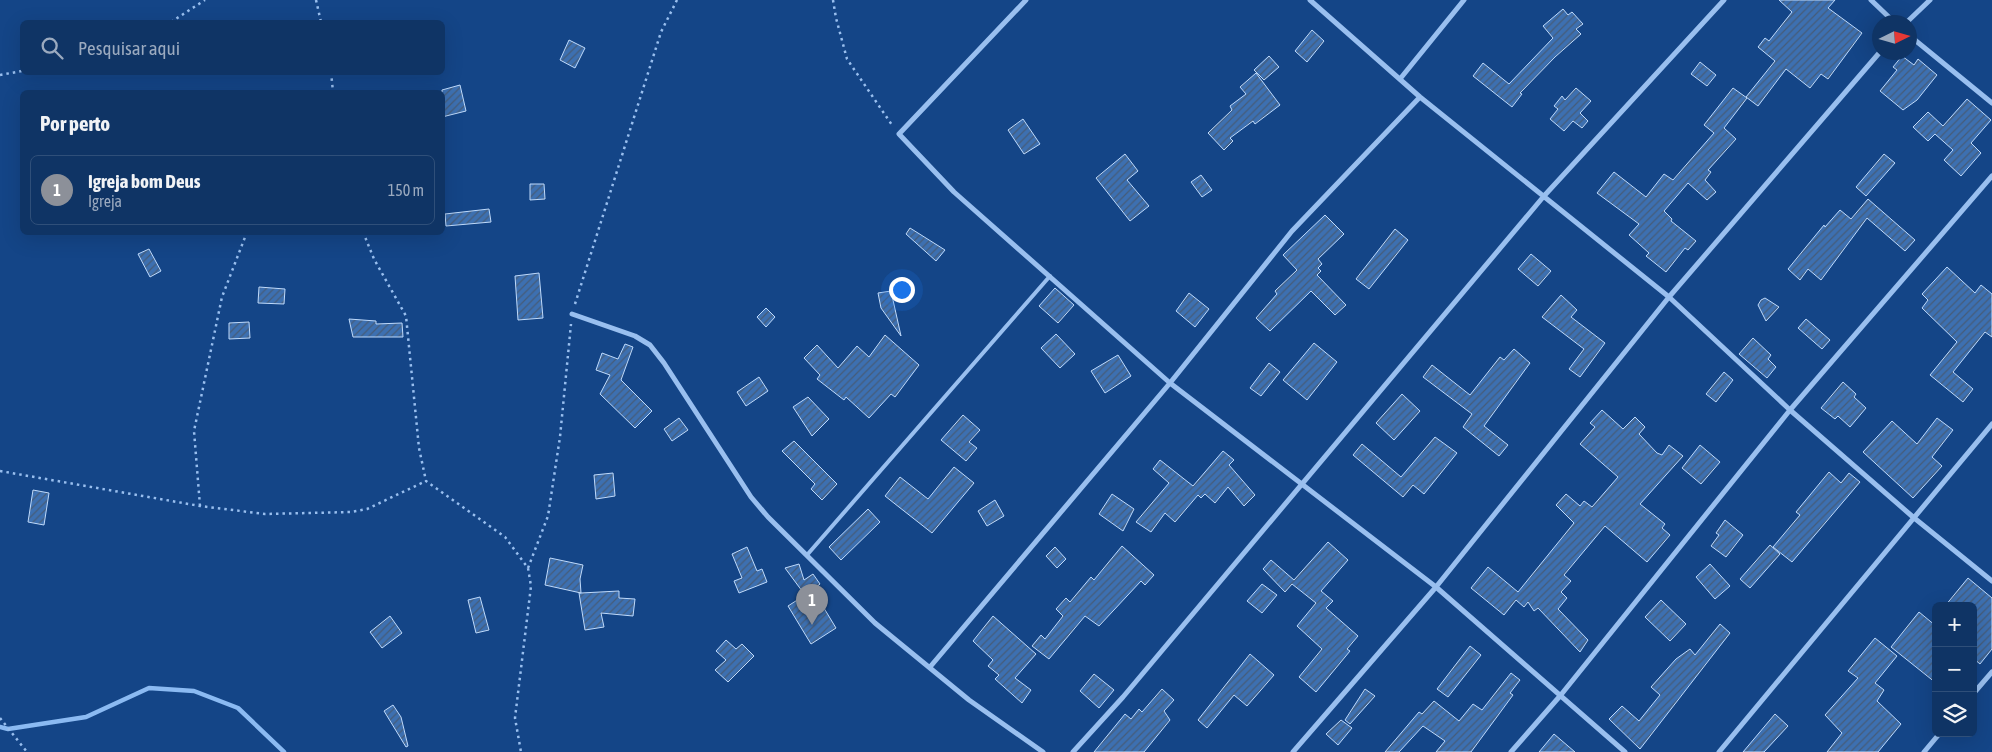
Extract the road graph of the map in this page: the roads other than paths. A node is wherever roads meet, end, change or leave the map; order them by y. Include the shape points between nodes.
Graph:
1 (1026, 0) edge
2 (1310, 0) edge
3 (1464, 0) edge
4 (1724, 0) edge
5 (1871, 0) edge
6 (1930, 0) edge
7 (1887, 15) edge
8 (1914, 15) edge
9 (1917, 42) edge
10 (1873, 60) edge
11 (1400, 79) junction
12 (1420, 96) junction
13 (1992, 103) edge
14 (1992, 176) edge
15 (1544, 196) junction
16 (1050, 276) junction
17 (1669, 297) junction
18 (572, 314) road end
19 (1170, 383) junction
20 (1790, 410) junction
21 (1992, 424) edge
22 (1302, 484) junction
23 (1913, 517) junction
24 (807, 554) junction
25 (1992, 581) edge
26 (1436, 587) junction
27 (930, 667) junction
28 (1992, 672) edge
29 (1975, 692) edge
30 (1560, 696) junction
31 (1937, 737) edge
32 (1043, 752) edge
33 (1073, 752) edge
34 (1293, 752) edge
35 (1512, 752) edge
36 (1625, 752) edge
37 (1718, 752) edge
38 (1924, 752) edge

1 - 16 street via 899,134 954,192
2 - 11 street
3 - 11 street
4 - 15 street
5 - 7 street
6 - 8 street
9 - 13 street
10 - 17 street
11 - 12 street
12 - 15 street
12 - 19 street via 1292,231
14 - 20 street
15 - 17 street
15 - 22 street
16 - 19 street
16 - 24 lane
17 - 20 street
17 - 26 street
18 - 24 street via 635,336 650,345 751,497
19 - 22 street
19 - 27 street
20 - 23 street
20 - 30 street
21 - 23 street
22 - 26 street
22 - 33 street via 1124,697
23 - 25 street
23 - 37 street
24 - 27 street via 875,623
26 - 30 street
26 - 34 street
27 - 32 street via 969,700
28 - 29 street
30 - 35 street
30 - 36 street
31 - 38 street

